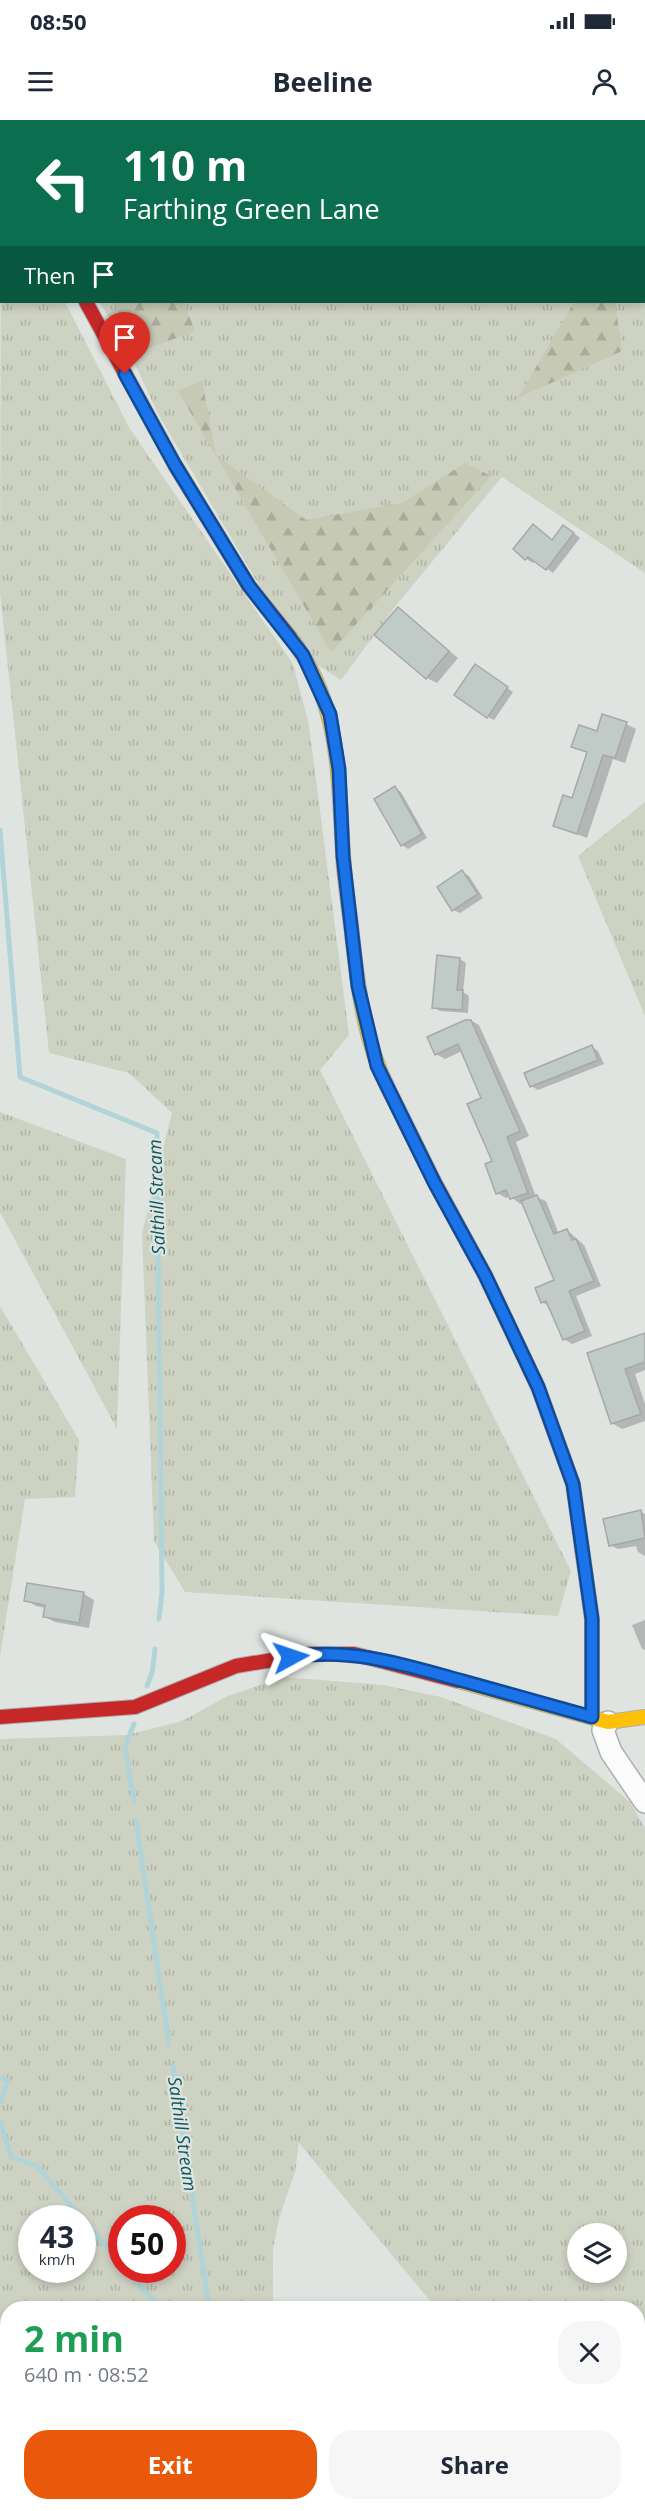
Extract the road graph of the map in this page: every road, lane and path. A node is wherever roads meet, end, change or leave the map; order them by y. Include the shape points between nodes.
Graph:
1 (87, 303) edge
2 (0, 1717) edge
3 (645, 1717) edge
4 (600, 1719) junction
5 (645, 1802) edge

1 - 4 street via 175,465 249,586 303,655 330,714 339,769 343,856 358,986 377,1066 538,1387 573,1484 592,1619
2 - 4 street via 135,1707 236,1666 309,1654 354,1654
3 - 4 street
4 - 5 street via 611,1752

